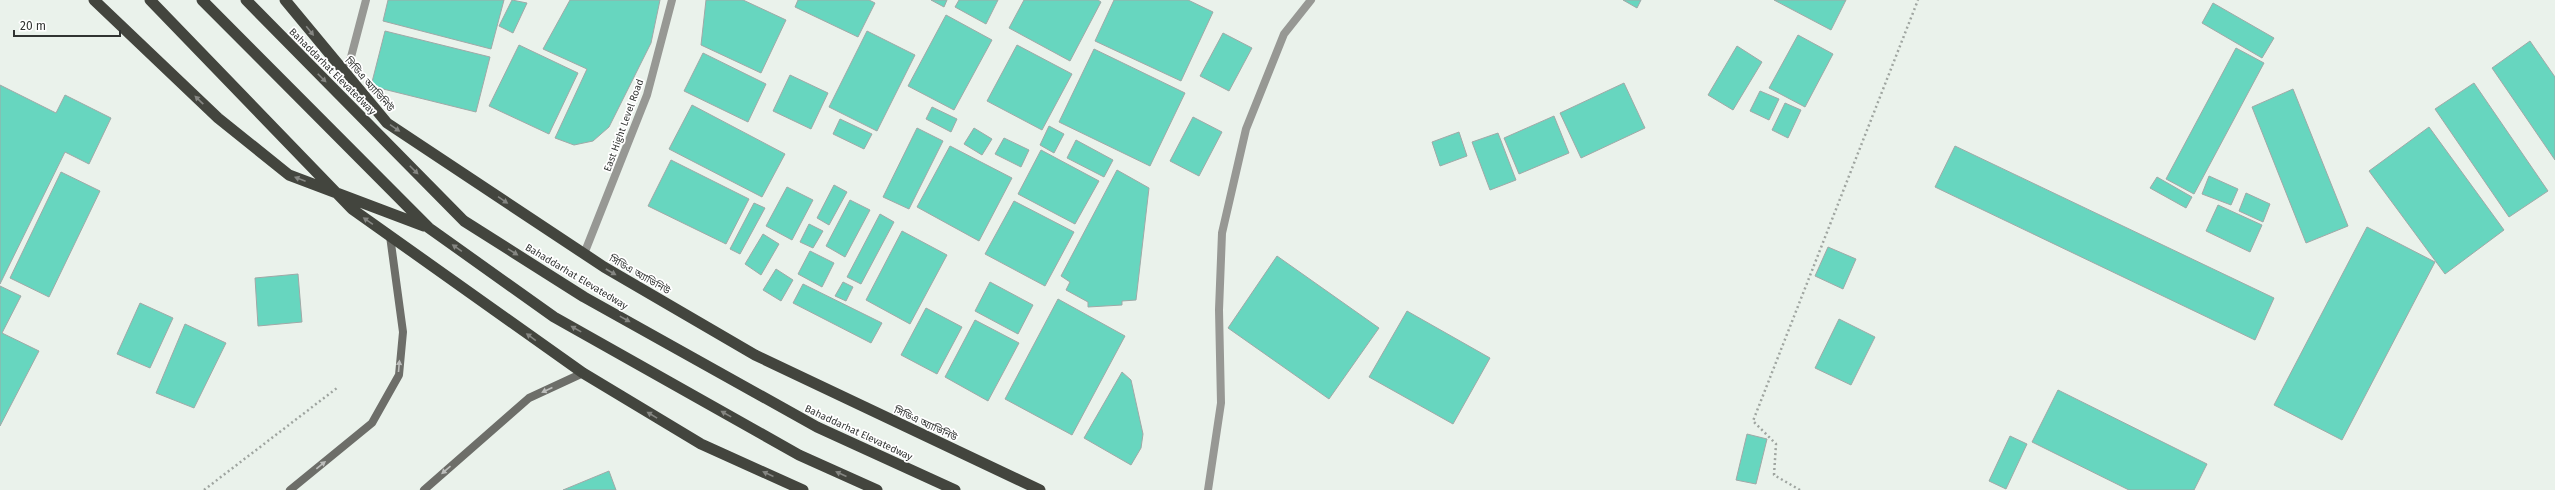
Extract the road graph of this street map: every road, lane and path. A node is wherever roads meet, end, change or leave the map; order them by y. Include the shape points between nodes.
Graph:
1 (94, 0) edge
2 (150, 0) edge
3 (202, 0) edge
4 (246, 0) edge
5 (285, 0) edge
6 (366, 0) edge
7 (672, 0) edge
8 (1311, 0) edge
9 (1918, 0) edge
10 (346, 76) junction
11 (429, 228) junction
12 (390, 236) junction
13 (584, 254) junction
14 (583, 373) junction
15 (337, 388) dead end
16 (204, 490) edge
17 (290, 490) edge
18 (424, 490) edge
19 (803, 490) edge
20 (877, 490) edge
21 (955, 490) edge
22 (1040, 490) edge
23 (1208, 490) edge
24 (1800, 490) edge

11 -> 1 highway via 289,175 218,118
12 -> 2 highway via 352,209
3 - 11 highway
4 -> 21 highway, Bahaddarhat Elevatedway via 464,221 584,297 817,427
5 -> 10 highway, সিডিএ অ্যাভিনিউ
6 - 10 street
7 - 13 street, East Hight Level Road via 647,95
8 - 23 street via 1284,34 1246,129 1222,233 1219,310 1221,403
9 - 24 path via 1753,421 1776,444 1774,475
10 -> 13 highway, সিডিএ অ্যাভিনিউ via 387,123
20 -> 11 highway via 799,455 554,317
14 -> 12 highway
17 -> 12 main road via 372,423 399,375 403,332
13 -> 22 highway, সিডিএ অ্যাভিনিউ via 755,355
14 -> 18 main road via 529,398
19 -> 14 highway via 701,444
15 - 16 path

